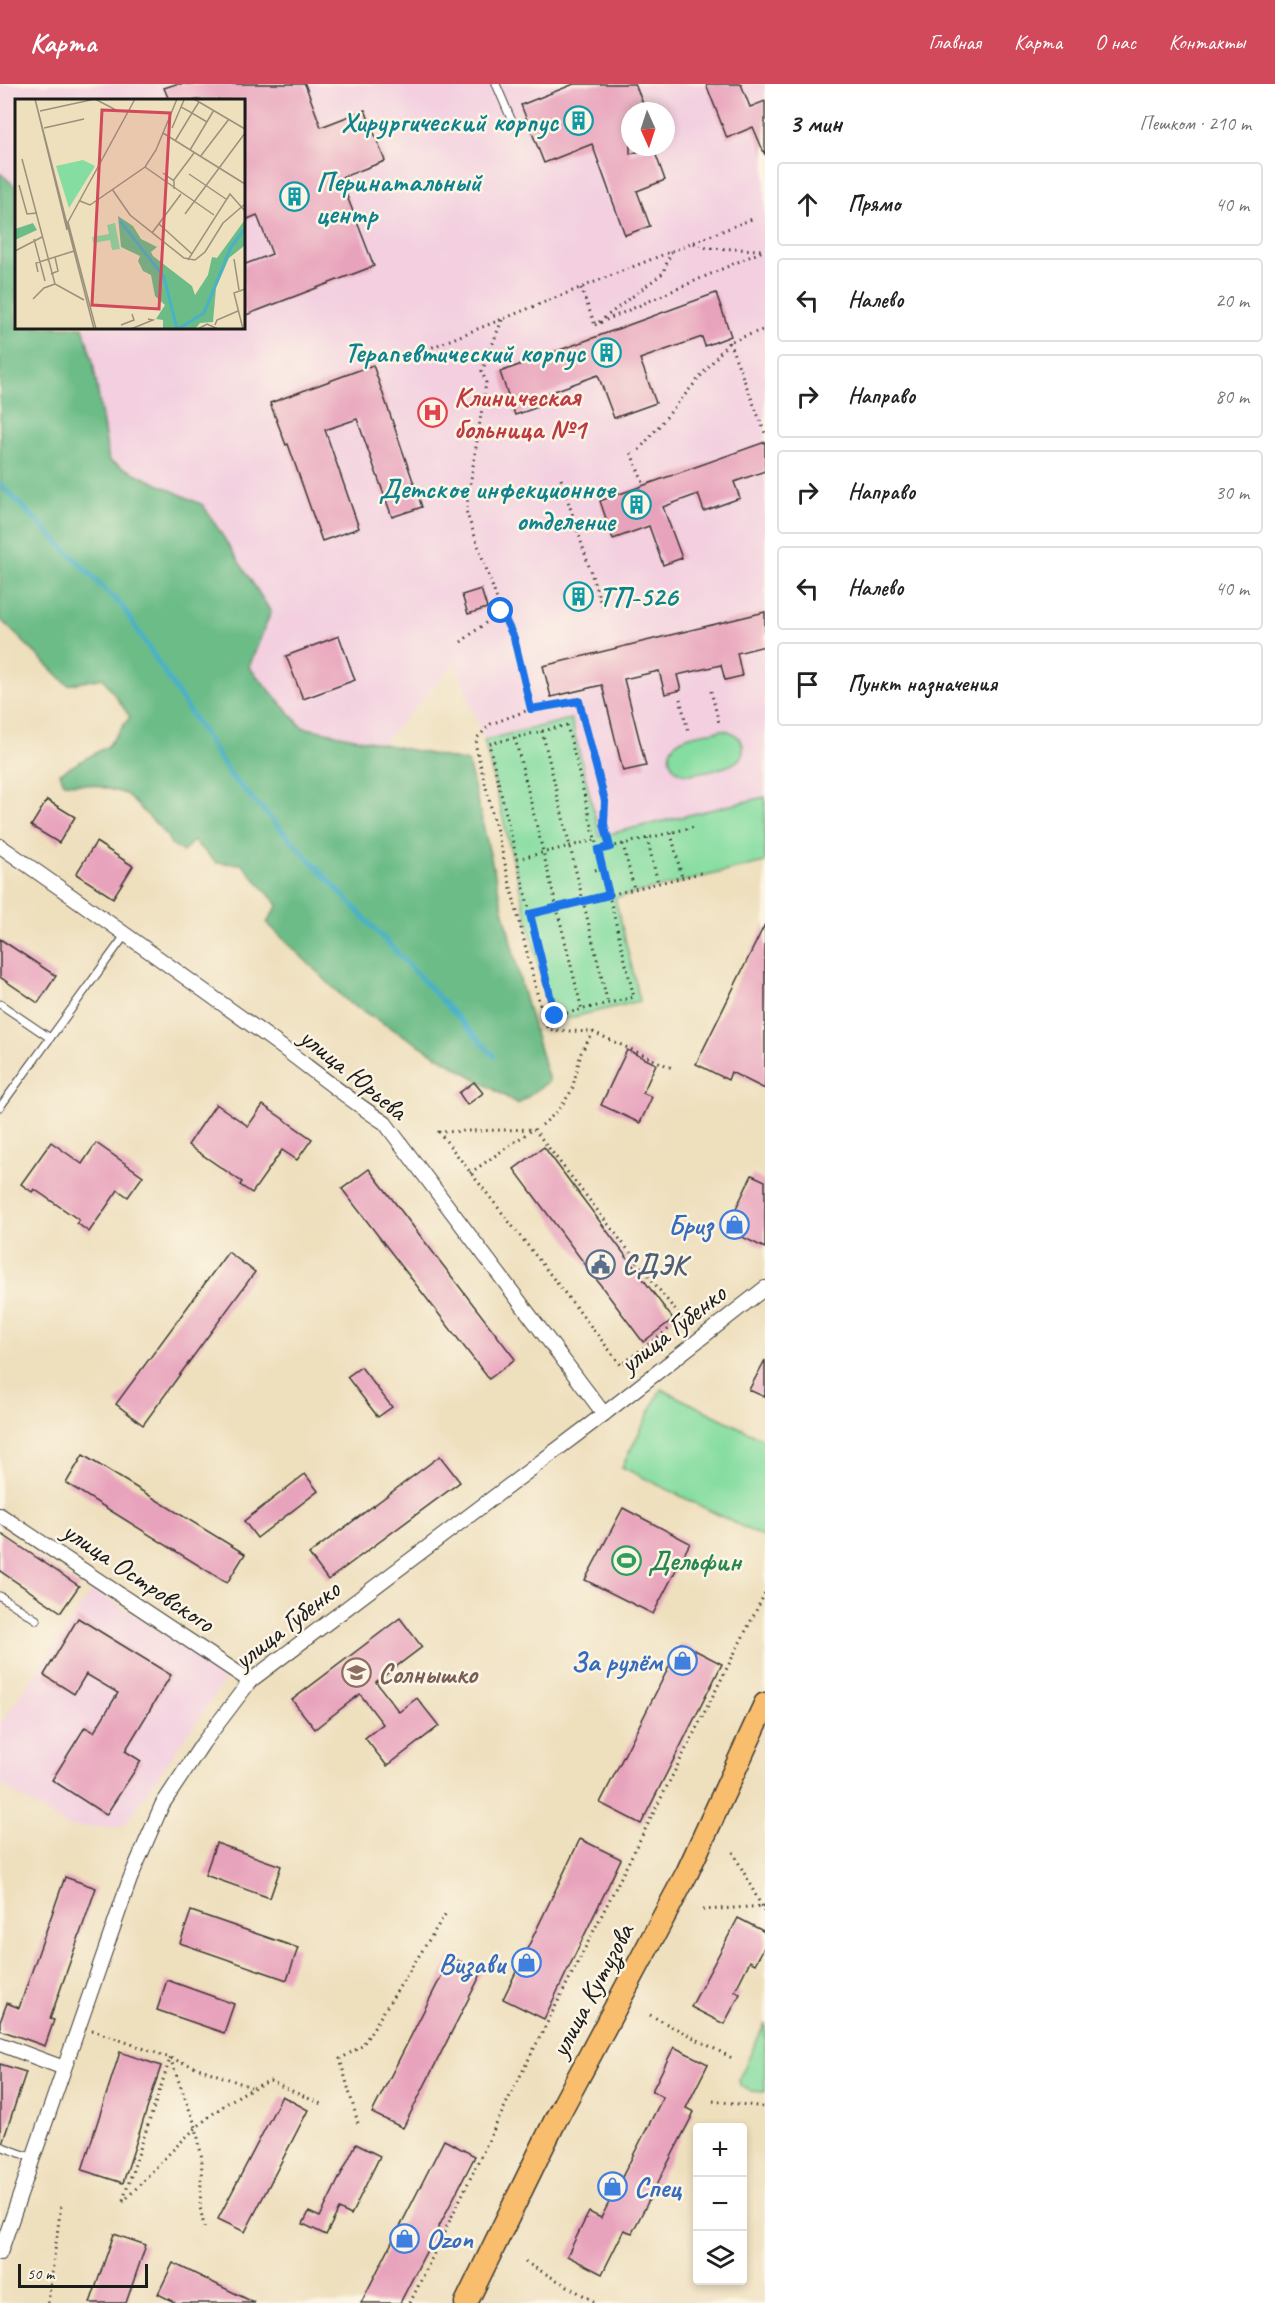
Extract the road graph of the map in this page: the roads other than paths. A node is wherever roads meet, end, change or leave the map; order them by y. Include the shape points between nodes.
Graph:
1 (496, 84) edge
2 (514, 126) dead end
3 (0, 846) edge
4 (126, 934) junction
5 (0, 1004) edge
6 (50, 1038) junction
7 (0, 1107) edge
8 (765, 1288) edge
9 (604, 1414) junction
10 (0, 1515) edge
11 (0, 1596) edge
12 (37, 1620) dead end
13 (250, 1681) junction
14 (765, 1704) edge
15 (0, 2044) edge
16 (64, 2068) junction
17 (0, 2146) edge
18 (33, 2158) junction
19 (0, 2253) edge
20 (466, 2303) edge

1 - 2 lane
3 - 4 street, улица Юрьева
4 - 6 lane
4 - 9 street, улица Юрьева via 385,1123
5 - 6 lane
6 - 7 lane
8 - 9 street, улица Губенко
9 - 13 street, улица Губенко
10 - 13 street, улица Островского
11 - 12 lane
13 - 16 street, улица Губенко via 162,1805 130,1879
14 - 20 main road, улица Кутузова via 687,1873 555,2121
15 - 16 street
16 - 18 street, улица Губенко
17 - 18 lane
18 - 19 street, улица Губенко

